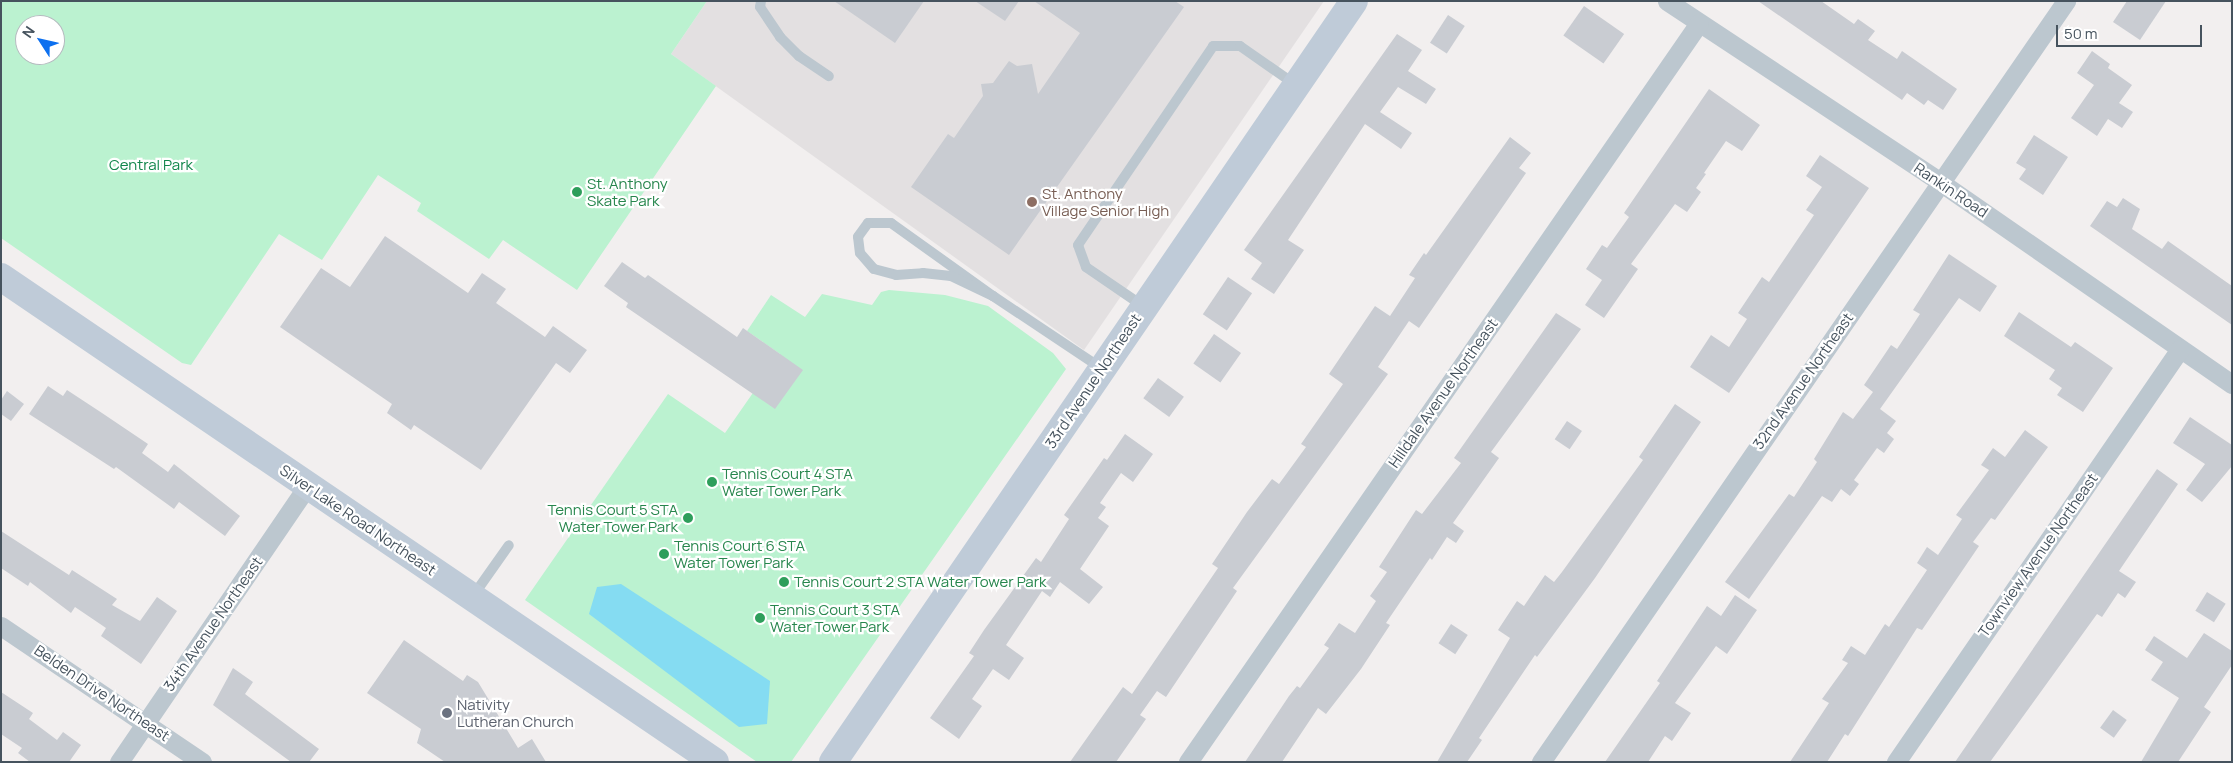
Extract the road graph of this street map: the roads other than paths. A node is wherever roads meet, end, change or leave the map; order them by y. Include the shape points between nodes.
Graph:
1 (761, 1) edge
2 (1354, 1) edge
3 (1667, 1) edge
4 (2066, 1) edge
5 (1699, 24) junction
6 (829, 76) dead end
7 (1297, 85) junction
8 (1940, 182) junction
9 (1, 277) edge
10 (993, 296) junction
11 (1143, 306) junction
12 (2180, 349) junction
13 (1102, 368) junction
14 (2232, 384) edge
15 (307, 486) junction
16 (509, 545) dead end
17 (472, 597) junction
18 (1, 626) edge
19 (146, 722) junction
20 (119, 762) edge
21 (202, 762) edge
22 (715, 762) edge
23 (833, 762) edge
24 (1188, 762) edge
25 (1540, 762) edge
26 (1896, 762) edge

1 - 6 lane via 760,7 780,37 799,56
2 - 7 street, 33rd Avenue Northeast
3 - 5 street, Rankin Road
4 - 8 street, 32nd Avenue Northeast
5 - 8 street, Rankin Road
5 - 24 street, Hilldale Avenue Northeast
7 - 11 street, 33rd Avenue Northeast
7 - 11 lane via 1240,46 1213,46 1078,244 1086,267
8 - 12 street, Rankin Road
8 - 25 street, 32nd Avenue Northeast
9 - 15 street, Silver Lake Road Northeast
10 - 10 lane via 951,276 896,275 874,269 860,253 858,237 868,223 891,223
10 - 13 lane
11 - 13 street, 33rd Avenue Northeast
12 - 14 street, Rankin Road
12 - 26 street, Townview Avenue Northeast
13 - 23 street, 33rd Avenue Northeast
15 - 17 street, Silver Lake Road Northeast
15 - 19 street, 34th Avenue Northeast
16 - 17 lane
17 - 22 street, Silver Lake Road Northeast
18 - 19 street, Belden Drive Northeast
19 - 20 street, 34th Avenue Northeast
19 - 21 street, Belden Drive Northeast

